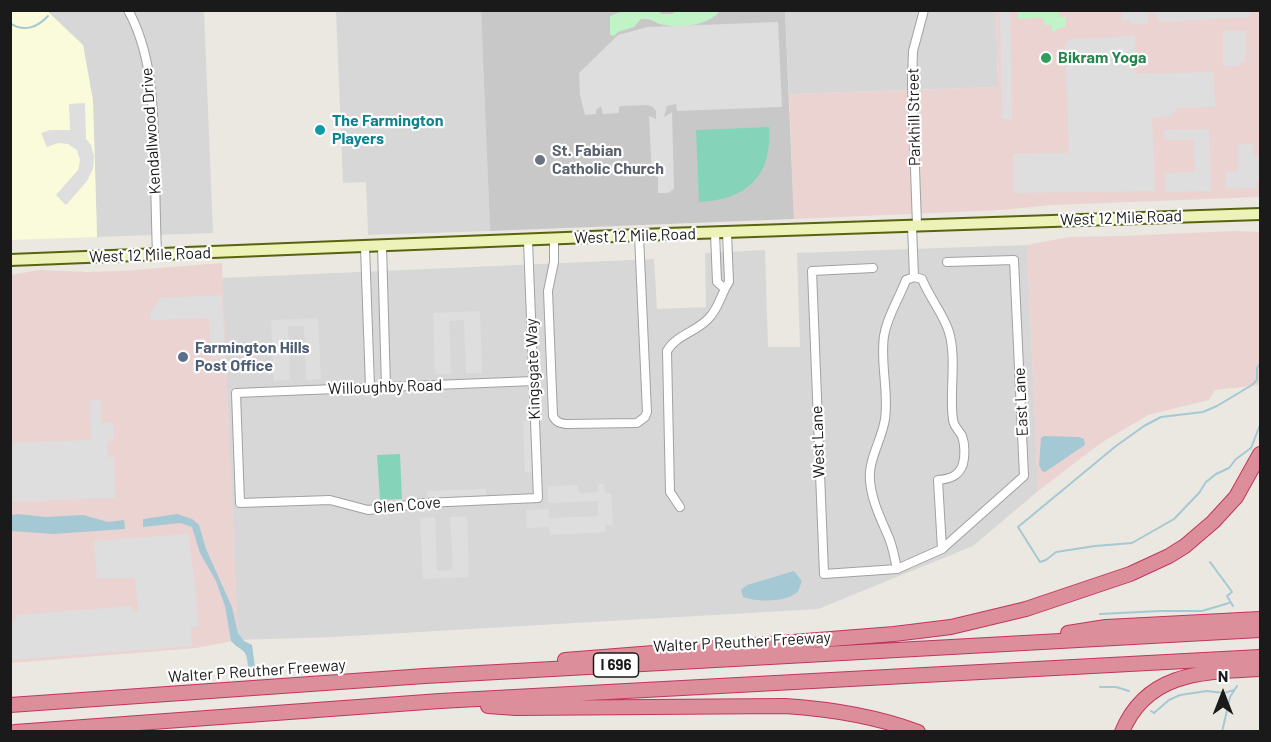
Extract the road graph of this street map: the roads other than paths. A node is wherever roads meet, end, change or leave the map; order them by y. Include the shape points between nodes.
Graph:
1 (128, 10) edge
2 (924, 10) edge
3 (1260, 214) edge
4 (915, 225) junction
5 (728, 232) junction
6 (715, 233) junction
7 (639, 236) junction
8 (554, 240) junction
9 (528, 241) junction
10 (382, 246) junction
11 (365, 247) junction
12 (157, 255) junction
13 (10, 260) edge
14 (947, 262) dead end
15 (873, 268) dead end
16 (914, 277) junction
17 (724, 288) junction
18 (534, 381) junction
19 (370, 387) junction
20 (386, 387) junction
21 (1260, 454) edge
22 (538, 498) joint
23 (240, 503) joint
24 (680, 507) dead end
25 (942, 549) junction
26 (920, 560) joint
27 (897, 570) junction
28 (1260, 619) edge
29 (1260, 630) edge
30 (982, 645) junction
31 (1260, 657) edge
32 (1260, 669) edge
33 (425, 676) junction
34 (440, 701) junction
35 (10, 705) edge
36 (15, 732) edge
37 (918, 732) edge
38 (1122, 732) edge

1 - 12 street, Kendallwood Drive via 146,57 150,84
2 - 4 street, Parkhill Street via 913,51 912,72
3 - 4 main road, West 12 Mile Road
4 - 5 main road, West 12 Mile Road
4 - 16 street, Parkhill Street
5 - 6 main road, West 12 Mile Road
5 - 17 street via 729,282
6 - 7 main road, West 12 Mile Road
6 - 17 street via 717,282
7 - 8 main road, West 12 Mile Road
7 - 8 street via 647,412 637,423 566,424 553,416 548,291
8 - 9 main road, West 12 Mile Road
9 - 10 main road, West 12 Mile Road
9 - 18 street, Kingsgate Way
10 - 11 main road, West 12 Mile Road
10 - 20 street
11 - 12 main road, West 12 Mile Road
11 - 19 street
12 - 13 main road, West 12 Mile Road
14 - 25 street, East Lane via 1014,260 1024,476
15 - 27 street, West Lane via 812,271 824,574
16 - 25 street via 922,279 949,332 953,424 962,436 964,451 960,471 951,479 938,480
16 - 27 street via 906,280 884,333 885,418 870,473 874,503 890,540
17 - 24 street via 709,319 675,341 667,351 670,492
18 - 20 street, Willoughby Road
18 - 22 street, Kingsgate Way
19 - 20 street, Willoughby Road
19 - 23 street, Willoughby Road via 236,393
21 - 33 highway via 1224,511 1169,556 1100,584 1000,616 894,634 595,656
22 - 23 street, Glen Cove via 368,510 330,500
25 - 26 street, East Lane
26 - 27 street, West Lane
28 - 30 highway via 1106,627
29 - 30 highway, Walter P Reuther Freeway / I 696
30 - 33 highway, Walter P Reuther Freeway / I 696
31 - 34 highway, I 696
32 - 38 highway via 1194,674 1168,682 1139,704
33 - 35 highway, Walter P Reuther Freeway / I 696
34 - 36 highway, I 696
34 - 37 highway via 516,708 818,708 886,721

